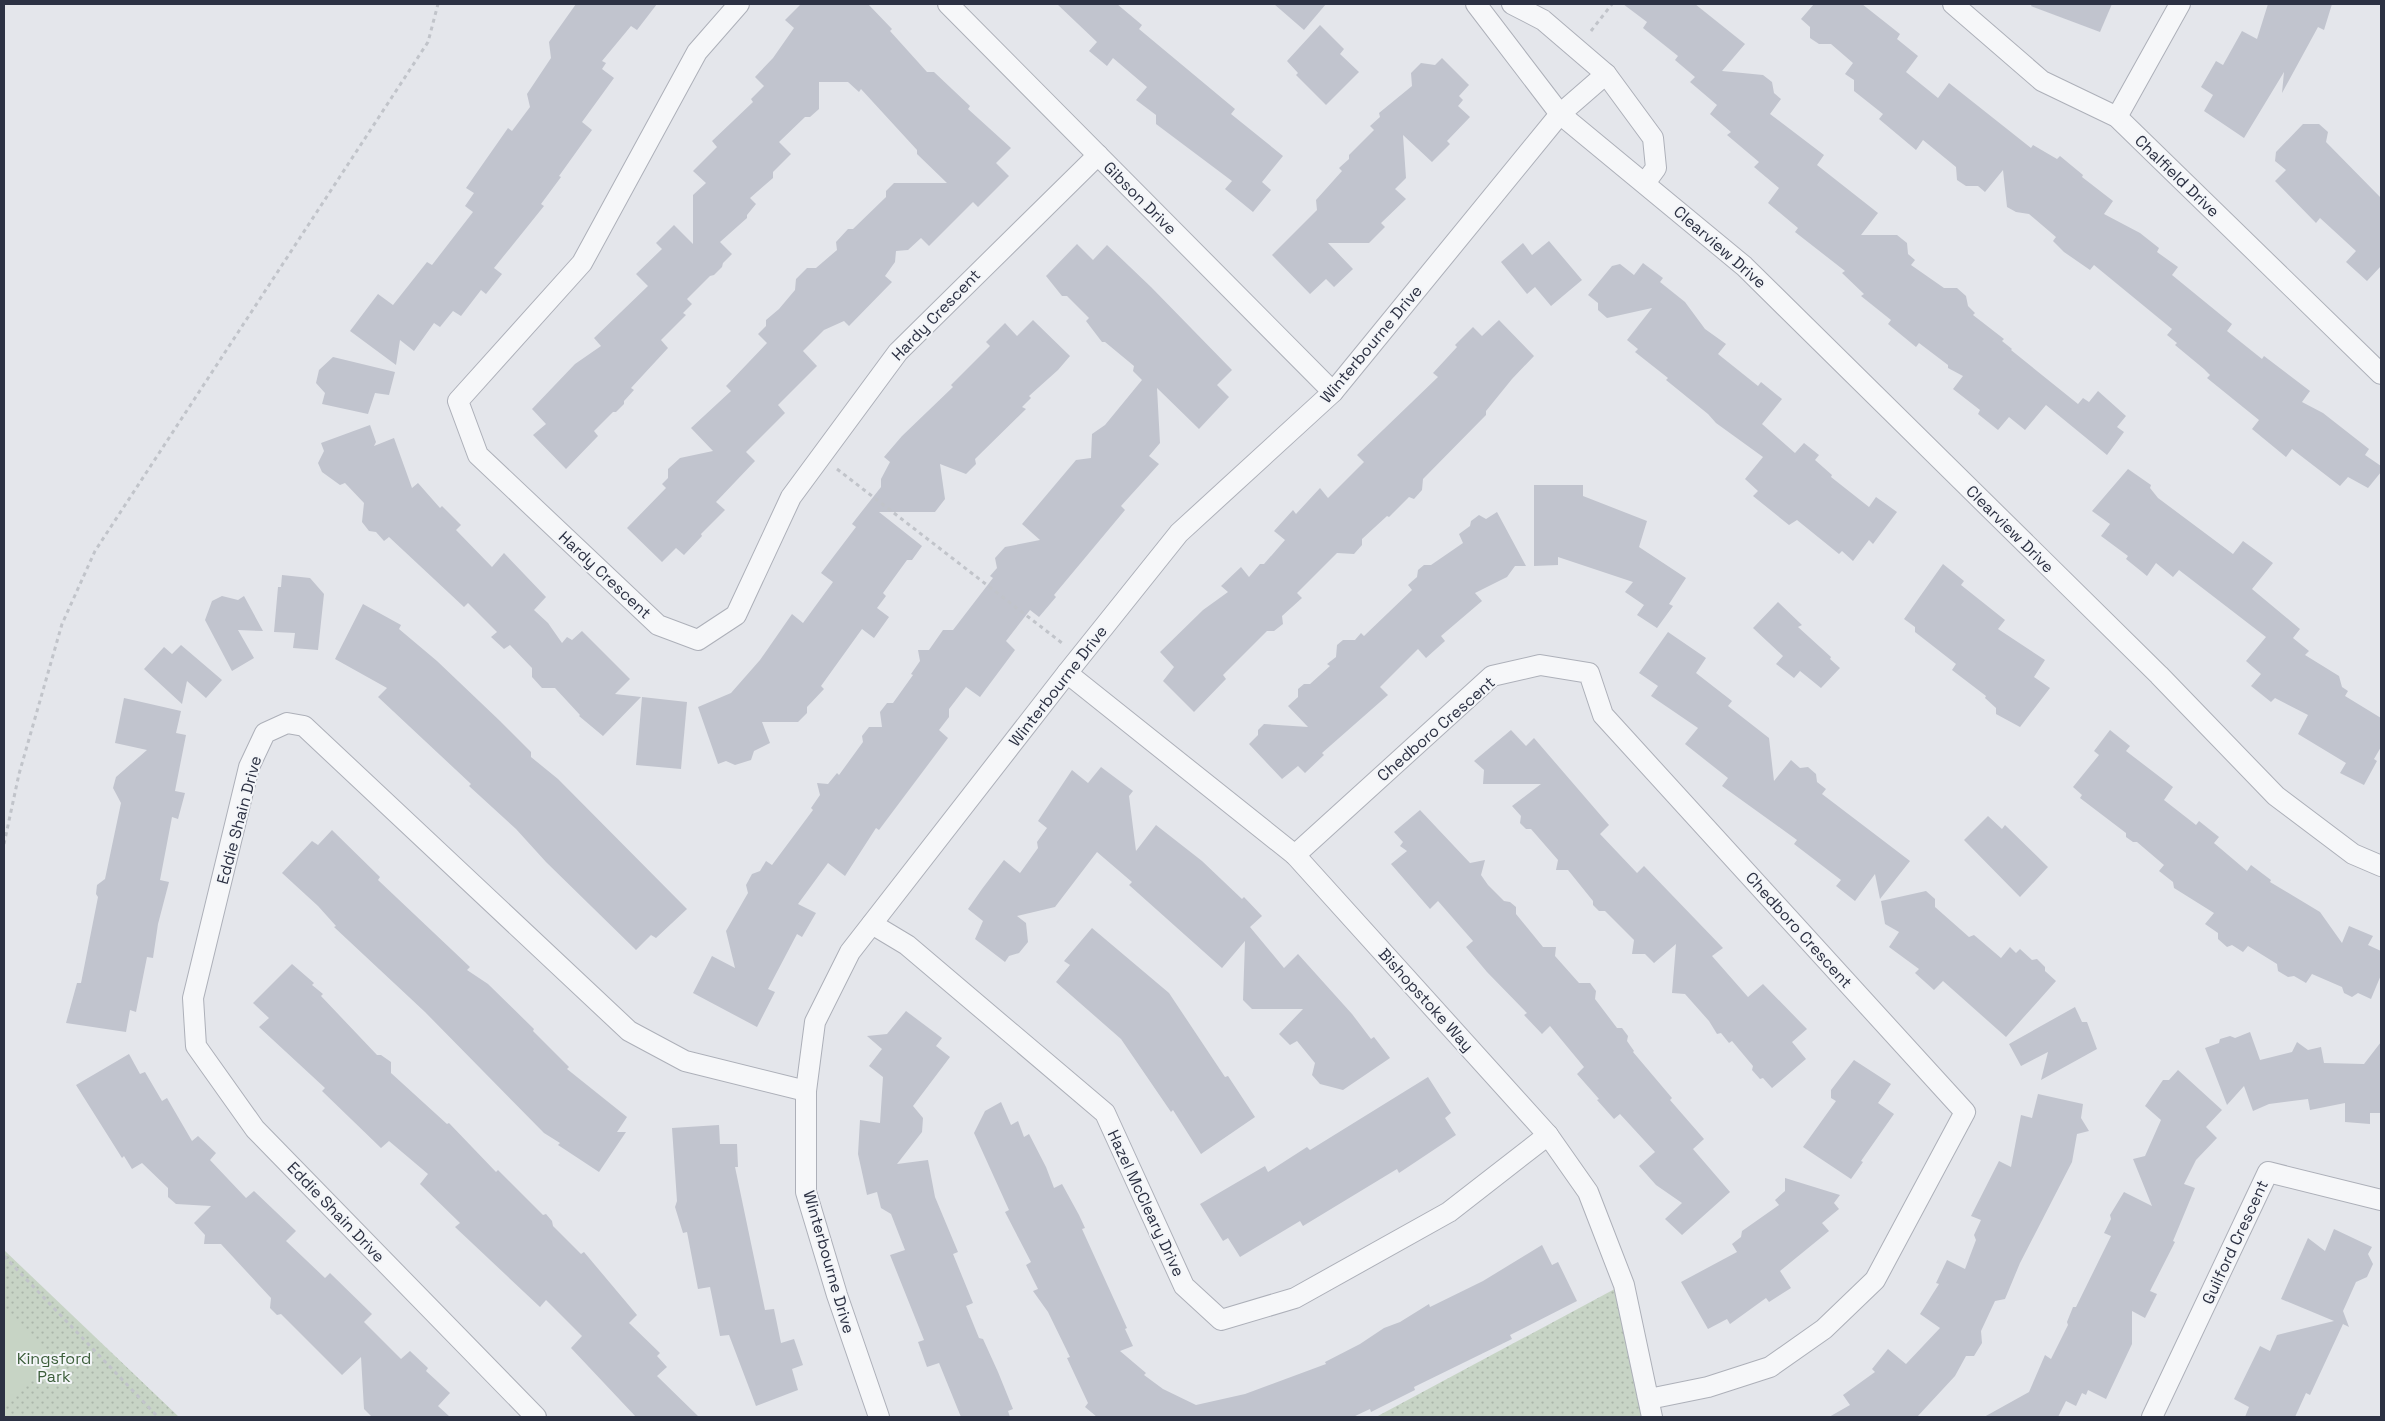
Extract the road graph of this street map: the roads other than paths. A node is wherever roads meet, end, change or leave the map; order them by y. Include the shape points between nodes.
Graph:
1 (739, 4) edge
2 (948, 4) edge
3 (1476, 4) edge
4 (1512, 4) edge
5 (1954, 4) edge
6 (2180, 4) edge
7 (1606, 74) junction
8 (1560, 114) junction
9 (2116, 117) junction
10 (1098, 155) junction
11 (1645, 183) junction
12 (2381, 374) edge
13 (1333, 392) junction
14 (1067, 673) junction
15 (1295, 855) junction
16 (2381, 866) edge
17 (872, 924) junction
18 (806, 1091) junction
19 (1548, 1135) junction
20 (2381, 1200) edge
21 (1650, 1408) edge
22 (536, 1417) edge
23 (879, 1417) edge
24 (2152, 1417) edge

1 - 10 street, Hardy Crescent via 697,52 582,262 458,401 478,454 658,625 698,640 736,615 791,497 898,352
2 - 10 street, Gibson Drive
3 - 8 street, Clearview Drive
4 - 7 street via 1543,20
5 - 9 street, Chalfield Drive via 2042,81
6 - 9 street
7 - 8 street, Winterbourne Drive
7 - 11 street via 1653,138 1656,168
8 - 11 street, Clearview Drive
8 - 13 street, Winterbourne Drive
9 - 12 street, Chalfield Drive
10 - 13 street, Gibson Drive
11 - 16 street, Clearview Drive via 1744,266 2159,675 2276,796 2353,854
13 - 14 street, Winterbourne Drive via 1179,533
14 - 15 street, Bishopstoke Way
14 - 17 street, Winterbourne Drive
15 - 19 street, Bishopstoke Way
15 - 21 street, Chedboro Crescent via 1492,676 1540,665 1589,674 1603,715 1965,1112 1875,1280 1824,1330 1770,1367
17 - 18 street, Winterbourne Drive via 850,952 815,1022
17 - 19 street, Hazel McCleary Drive via 907,945 1104,1113 1184,1286 1220,1320 1295,1298 1450,1212
18 - 22 street, Eddie Shain Drive via 684,1061 629,1031 304,726 286,723 265,733 249,768 194,998 196,1046 255,1129
18 - 23 street, Winterbourne Drive via 806,1192
19 - 21 street, Bishopstoke Way via 1588,1192 1624,1285
20 - 24 street, Guilford Crescent via 2268,1172

